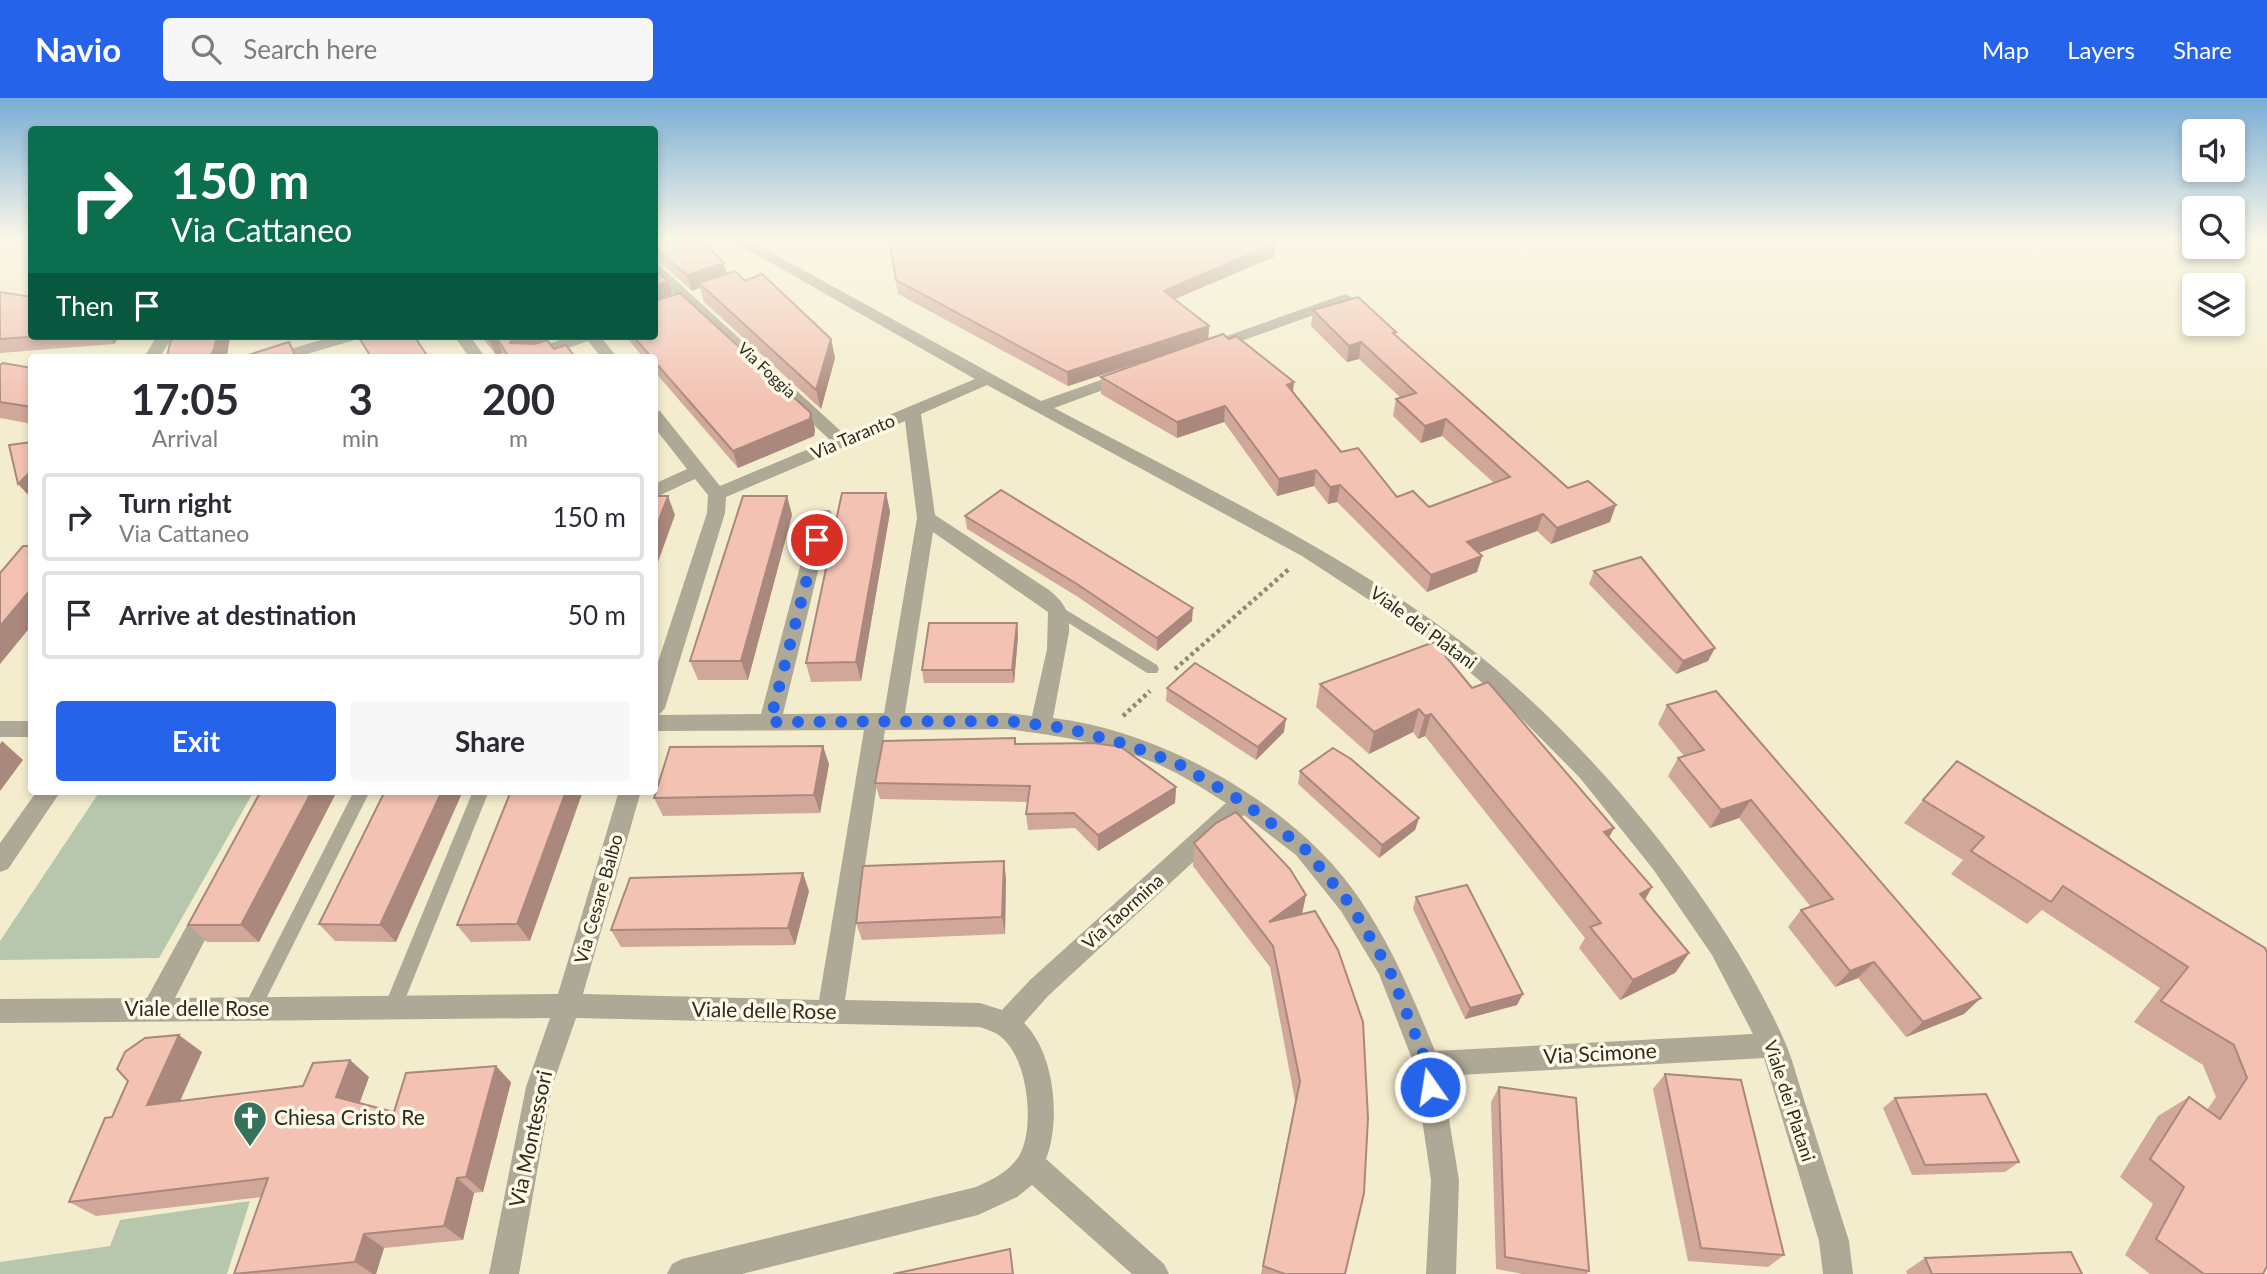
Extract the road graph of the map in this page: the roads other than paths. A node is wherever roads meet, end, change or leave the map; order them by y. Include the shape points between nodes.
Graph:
1 (692, 294) edge
2 (836, 294) edge
3 (697, 297) junction
4 (1345, 299) edge
5 (667, 308) edge
6 (331, 340) edge
7 (575, 340) edge
8 (595, 340) edge
9 (1193, 353) edge
10 (288, 354) edge
11 (535, 354) edge
12 (607, 354) edge
13 (1142, 371) edge
14 (988, 379) junction
15 (1040, 407) junction
16 (912, 412) junction
17 (658, 420) edge
18 (842, 441) junction
19 (699, 470) junction
20 (658, 490) edge
21 (717, 494) junction
22 (823, 514) dead end
23 (926, 518) junction
24 (1058, 610) junction
25 (1152, 669) dead end
26 (658, 695) edge
27 (884, 721) junction
28 (770, 722) junction
29 (658, 723) edge
30 (1041, 726) junction
31 (0, 729) edge
32 (28, 729) edge
33 (47, 795) edge
34 (360, 795) edge
35 (479, 795) edge
36 (629, 795) edge
37 (1243, 802) junction
38 (0, 862) edge
39 (220, 888) edge
40 (567, 1006) junction
41 (393, 1007) junction
42 (155, 1009) junction
43 (252, 1009) junction
44 (0, 1011) edge
45 (830, 1012) junction
46 (1006, 1024) junction
47 (1773, 1045) junction
48 (1427, 1064) junction
49 (1030, 1164) junction
50 (504, 1274) edge
51 (682, 1274) edge
52 (1154, 1274) edge
53 (1441, 1274) edge
54 (1838, 1274) edge

1 - 3 street, Via Foggia
2 - 14 street, Viale dei Platani
3 - 5 street
3 - 18 street, Via Foggia
4 - 9 street
6 - 10 street
7 - 11 street
8 - 12 street
13 - 15 street
14 - 15 street, Viale dei Platani
14 - 16 street, Via Taranto
15 - 47 street, Viale dei Platani via 1309,551 1445,640 1514,698 1588,772 1661,862 1721,947
16 - 18 street, Via Taranto
16 - 23 street
17 - 19 street
18 - 21 street, Via Taranto
19 - 20 street
19 - 21 street
21 - 26 street via 716,513
22 - 28 street
23 - 24 street
23 - 27 street
24 - 25 lane
24 - 30 street via 1057,649
27 - 28 street
27 - 30 street via 1007,721
27 - 45 street
28 - 29 street
30 - 37 street via 1066,728 1177,763
31 - 32 street
33 - 38 street
34 - 43 lane
35 - 41 lane
36 - 40 street, Via Cesare Balbo
37 - 46 street, Via Taormina via 1039,988
37 - 48 street via 1304,848 1350,904 1389,969
39 - 42 street
40 - 41 street, Viale delle Rose
40 - 45 street, Viale delle Rose
40 - 50 street, Via Montessori via 540,1087
41 - 43 street, Viale delle Rose
42 - 43 street, Viale delle Rose
42 - 44 street, Viale delle Rose
45 - 46 street, Viale delle Rose via 980,1015
46 - 49 street via 1023,1042 1040,1083 1038,1133
47 - 48 street, Via Scimone
47 - 54 street, Viale dei Platani via 1834,1241
48 - 53 street via 1446,1180
49 - 51 street via 1010,1187 978,1201
49 - 52 street

